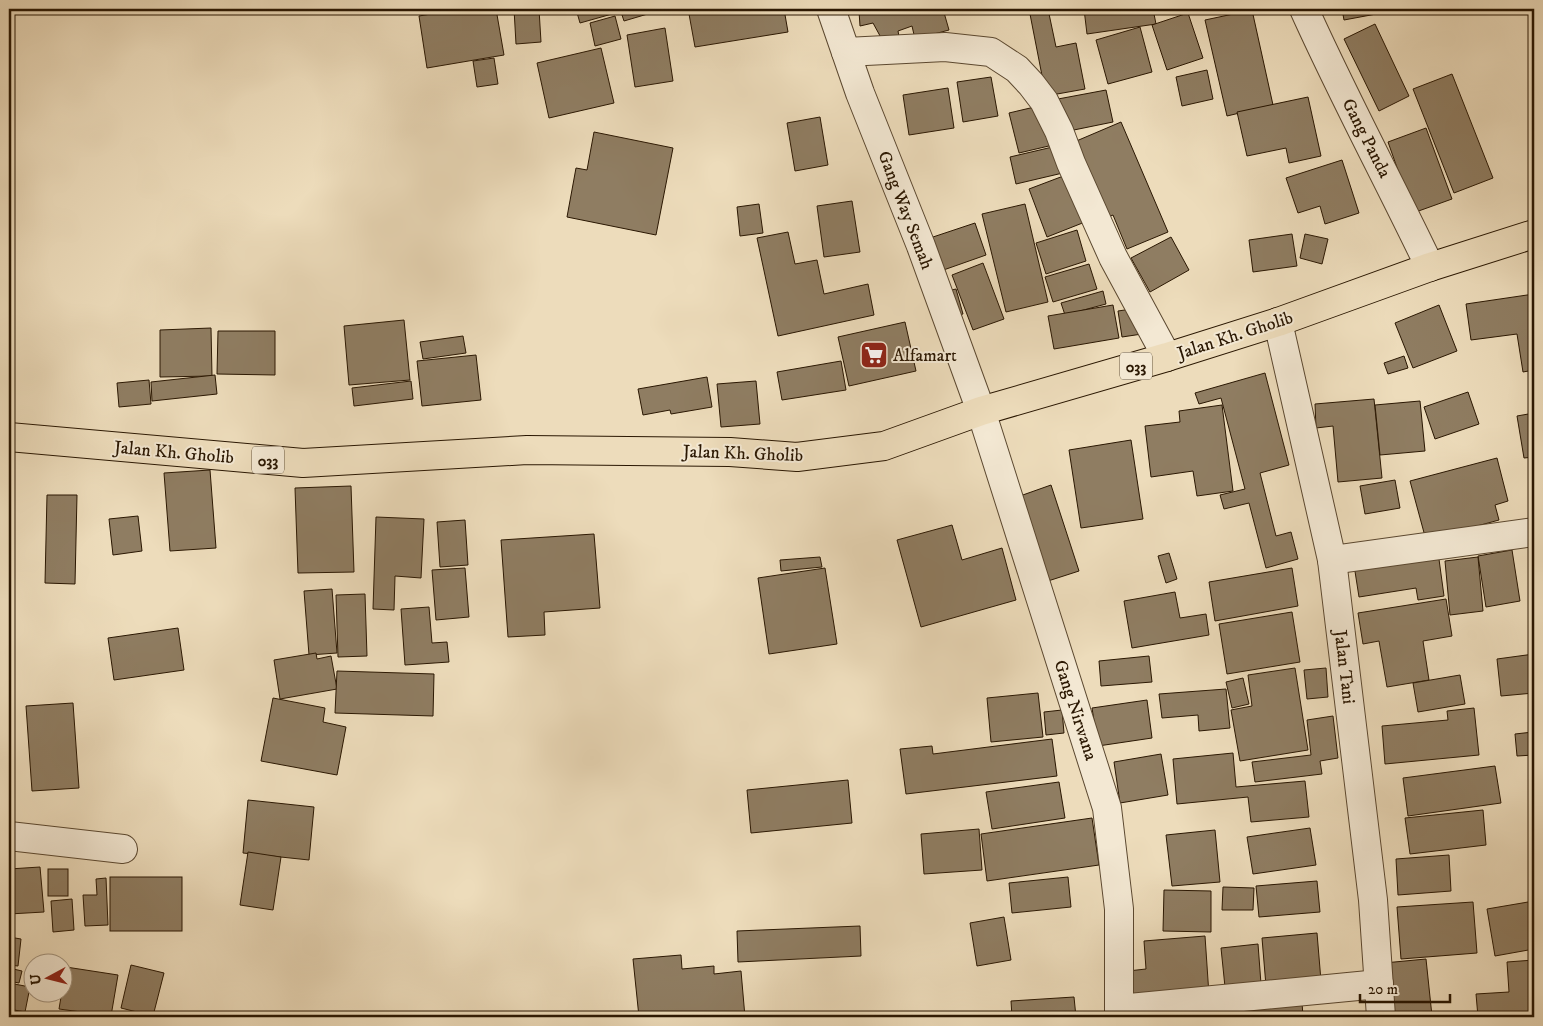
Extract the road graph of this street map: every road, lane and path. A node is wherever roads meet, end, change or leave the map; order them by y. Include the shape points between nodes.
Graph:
1 (831, 9) edge
2 (1304, 9) edge
3 (846, 52) junction
4 (1534, 234) edge
5 (1430, 267) junction
6 (1278, 322) junction
7 (1166, 357) junction
8 (981, 411) junction
9 (9, 437) edge
10 (1534, 532) edge
11 (1332, 560) junction
12 (9, 836) edge
13 (123, 849) dead end
14 (1379, 984) junction
15 (1119, 1013) edge
16 (1381, 1017) edge

1 - 3 street, Gang Way Semah
2 - 5 street, Gang Panda
3 - 7 street via 945,47 991,52 1017,70 1044,101 1060,131 1113,257
3 - 8 street, Gang Way Semah
4 - 5 main road, Jalan Kh. Gholib / 033
5 - 6 main road, Jalan Kh. Gholib / 033
6 - 7 main road, Jalan Kh. Gholib / 033
6 - 11 street, Jalan Tani
7 - 8 main road, Jalan Kh. Gholib / 033
8 - 9 main road, Jalan Kh. Gholib / 033 via 884,446 797,457 730,452 527,450 303,463
8 - 15 street, Gang Nirwana via 1107,808 1120,909
10 - 11 street
11 - 14 street, Jalan Tani via 1374,900
12 - 13 street
14 - 15 street
14 - 16 street, Jalan Tani

